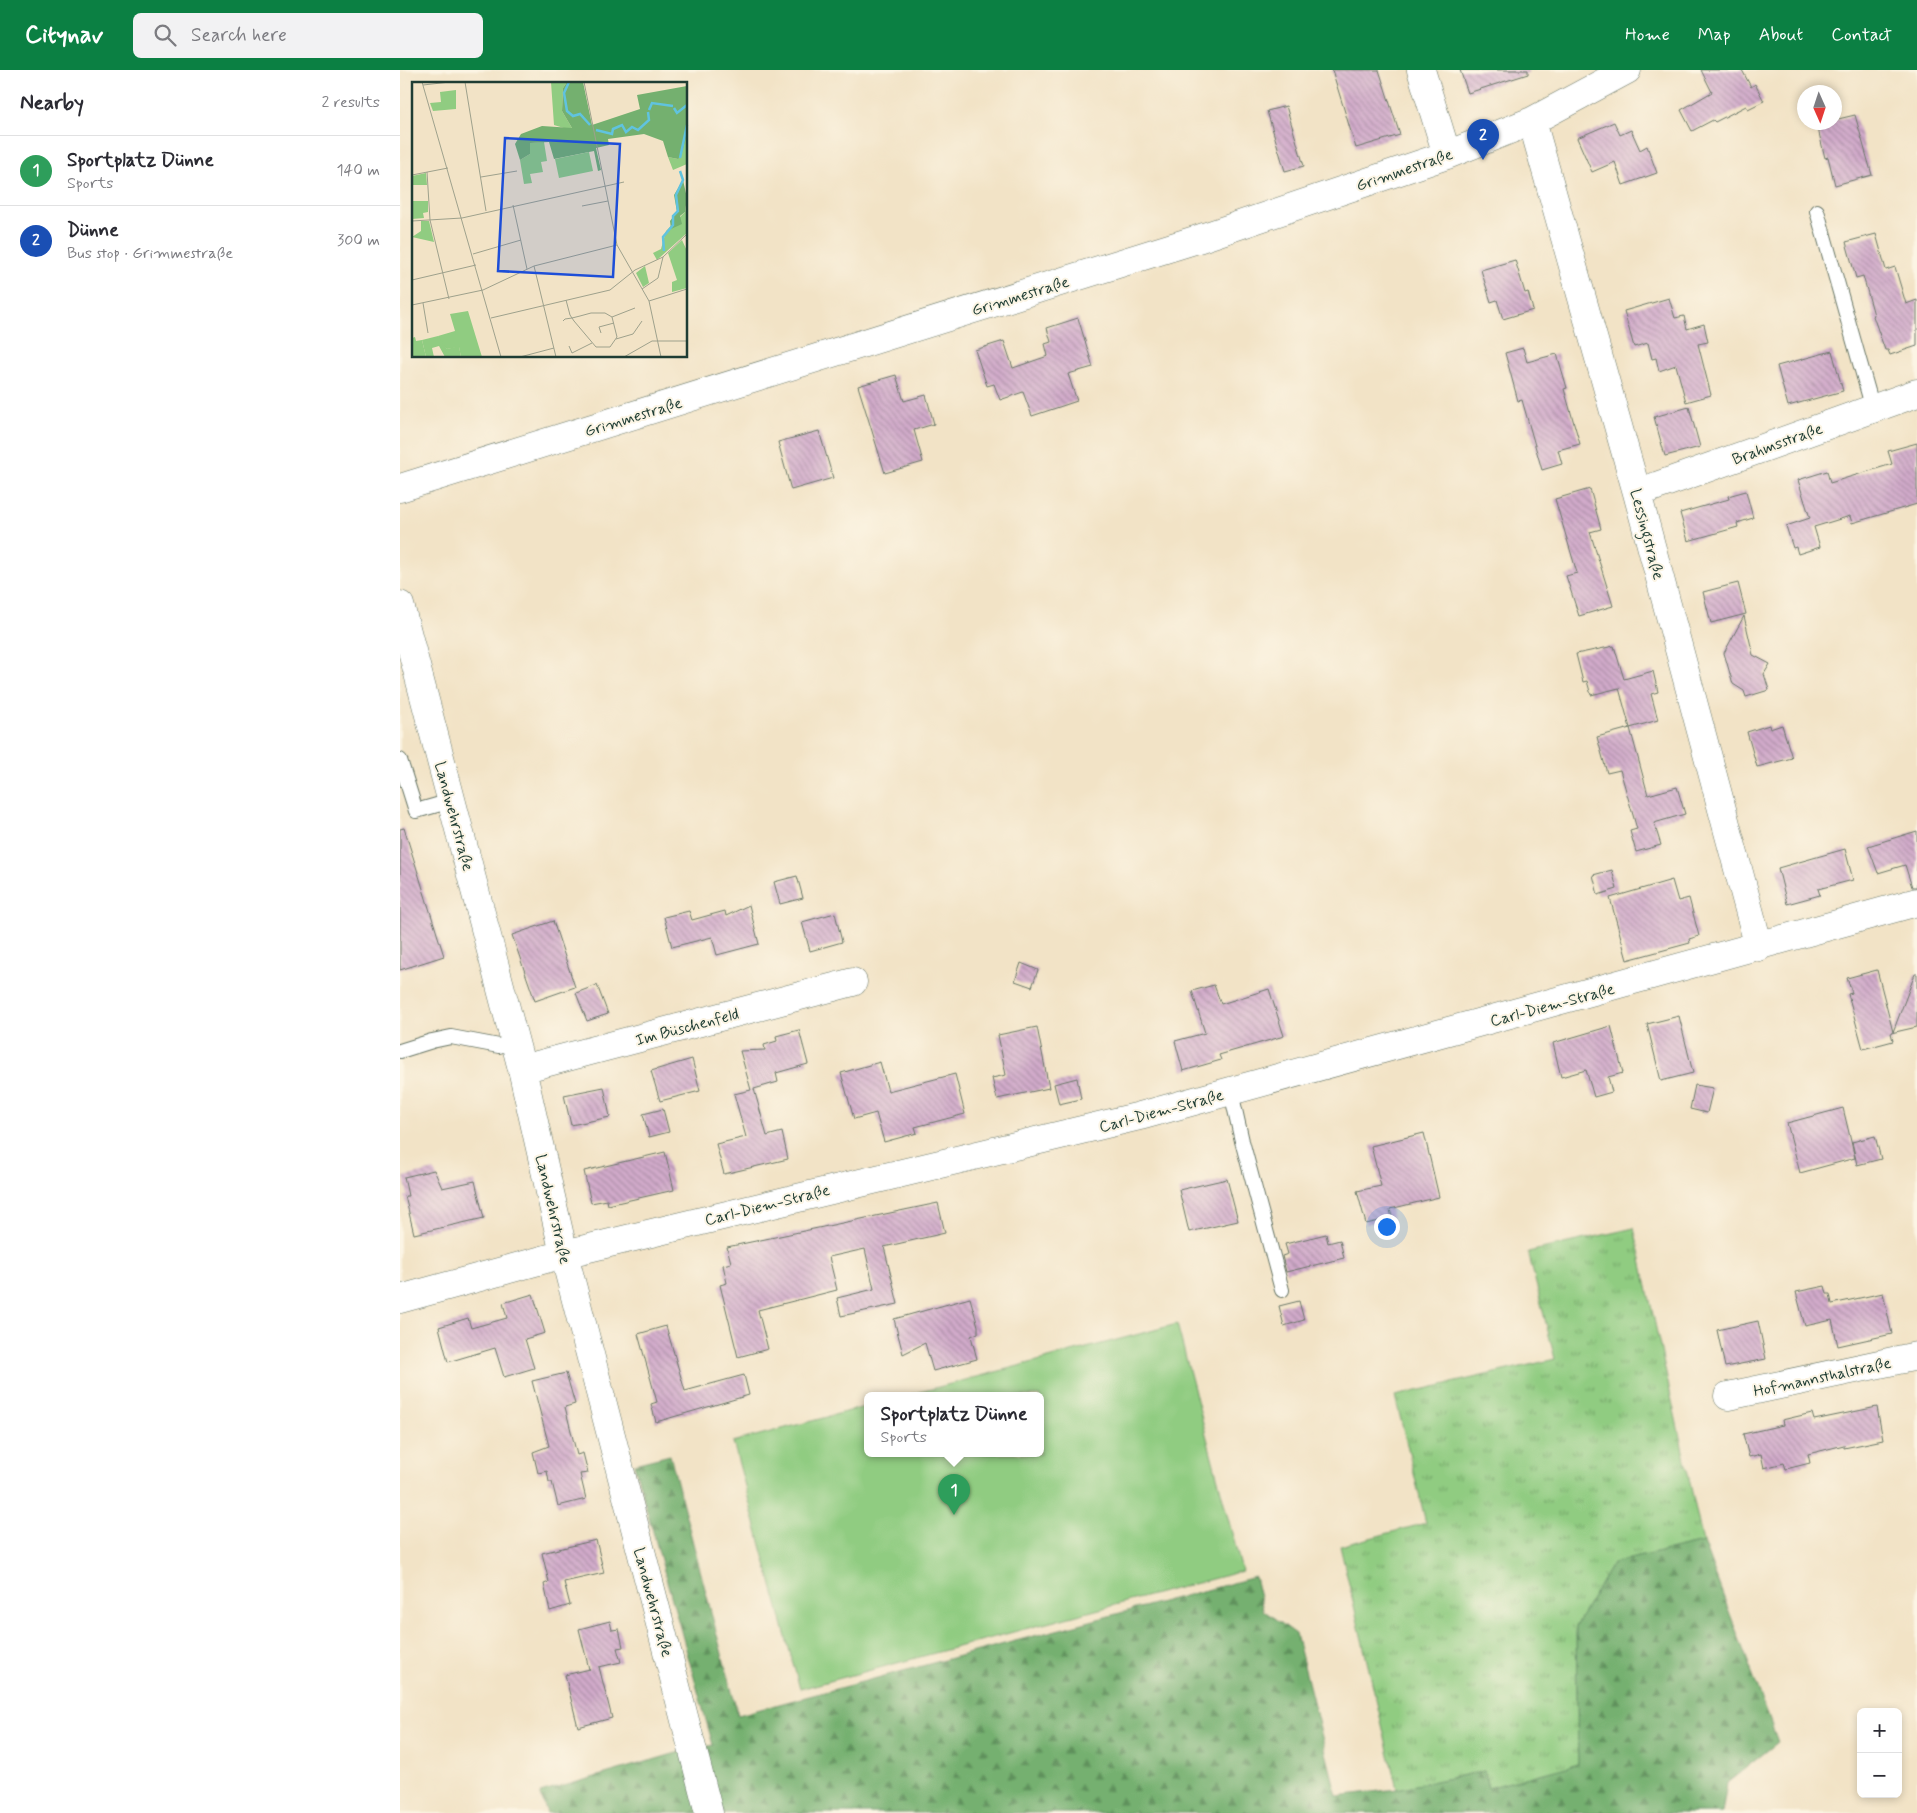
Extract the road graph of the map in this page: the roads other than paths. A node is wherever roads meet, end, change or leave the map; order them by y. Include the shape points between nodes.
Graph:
1 (1421, 70) edge
2 (1627, 70) edge
3 (1532, 122) junction
4 (1447, 155) junction
5 (1816, 211) dead end
6 (1917, 393) edge
7 (1873, 409) junction
8 (400, 488) edge
9 (1637, 493) junction
10 (400, 605) edge
11 (400, 760) edge
12 (451, 801) junction
13 (1917, 902) edge
14 (1759, 947) junction
15 (852, 982) dead end
16 (514, 1041) junction
17 (400, 1051) edge
18 (522, 1069) junction
19 (1231, 1092) junction
20 (564, 1254) junction
21 (1282, 1290) dead end
22 (400, 1299) edge
23 (1917, 1356) edge
24 (1728, 1396) dead end
25 (709, 1813) edge

1 - 4 street
2 - 3 street, Grimmestraße
3 - 4 street, Grimmestraße
3 - 9 street, Lessingstraße
4 - 8 street, Grimmestraße via 1198,239
5 - 7 lane
6 - 7 street, Brahmsstraße
7 - 9 street, Brahmsstraße
9 - 14 street, Lessingstraße
10 - 12 street, Landwehrstraße
11 - 12 lane via 416,811
12 - 16 street, Landwehrstraße
13 - 14 street, Carl-Diem-Straße
14 - 19 street, Carl-Diem-Straße
15 - 18 street, Im Büschenfeld
16 - 17 lane via 499,1046 451,1037
16 - 18 street, Landwehrstraße
18 - 20 street, Landwehrstraße
19 - 20 street, Carl-Diem-Straße
19 - 21 lane
20 - 22 street, Carl-Diem-Straße
20 - 25 street, Landwehrstraße
23 - 24 street, Hofmannsthalstraße

